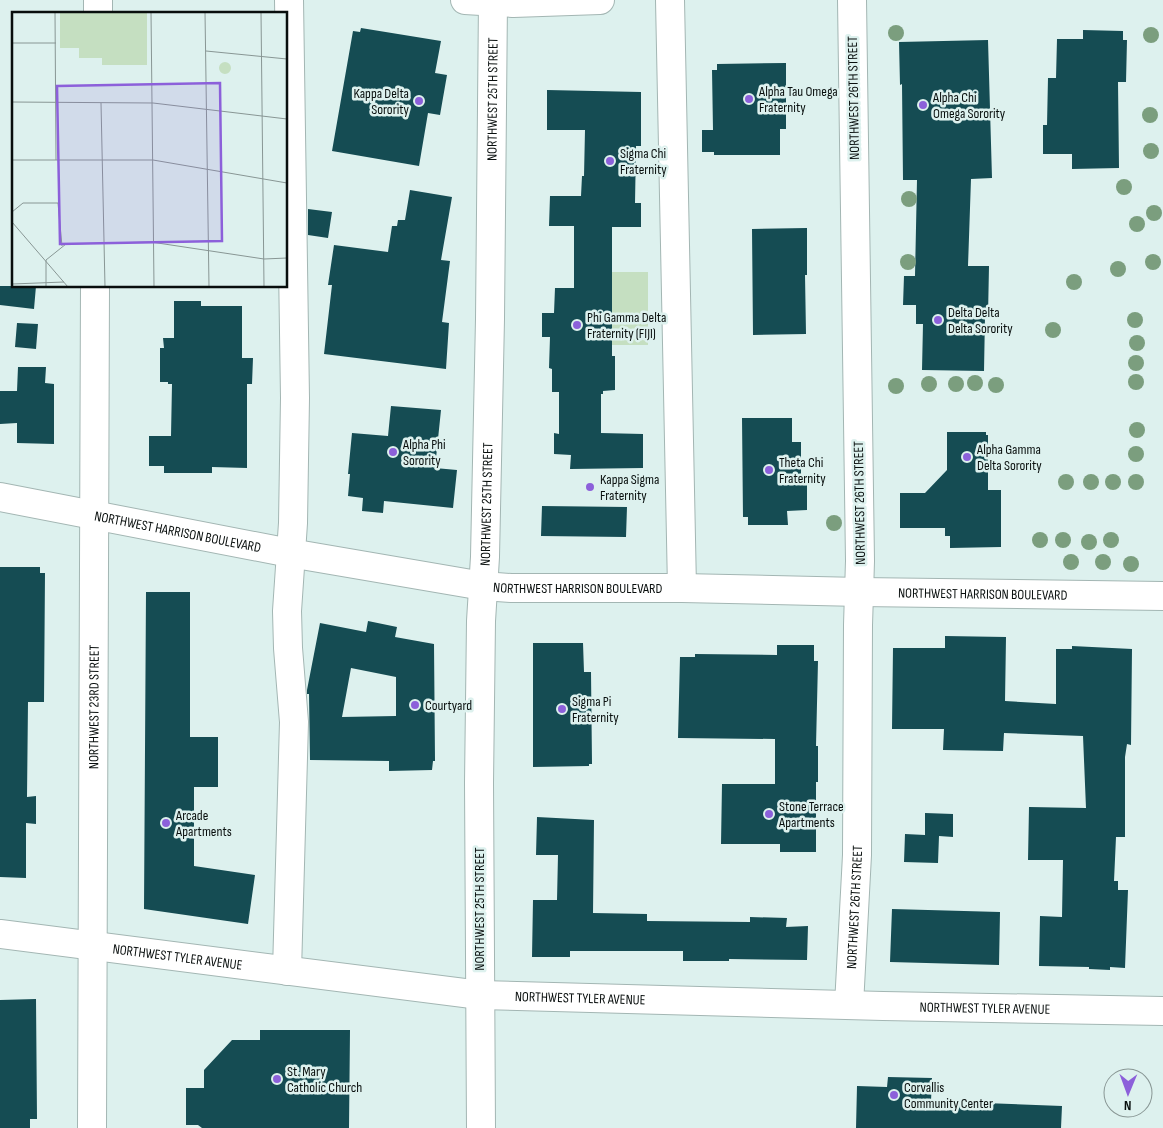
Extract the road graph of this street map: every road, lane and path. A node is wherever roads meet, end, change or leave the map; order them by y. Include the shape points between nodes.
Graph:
1 (289, 0) edge
2 (465, 0) edge
3 (600, 0) edge
4 (670, 0) edge
5 (852, 0) edge
6 (493, 1) edge
7 (94, 288) edge
8 (0, 497) edge
9 (94, 516) junction
10 (290, 553) junction
11 (483, 586) junction
12 (682, 588) junction
13 (860, 592) junction
14 (1163, 596) edge
15 (0, 934) edge
16 (92, 947) junction
17 (287, 971) junction
18 (480, 995) junction
19 (849, 1005) junction
20 (1163, 1011) edge
21 (92, 1128) edge
22 (481, 1128) edge

1 - 10 street via 295,398
2 - 6 street
3 - 6 street
4 - 12 street
5 - 13 street, NORTHWEST 26TH STREET
6 - 11 street, NORTHWEST 25TH STREET via 490,329
7 - 9 street, NORTHWEST 23RD STREET
8 - 9 street, NORTHWEST HARRISON BOULEVARD
9 - 10 street, NORTHWEST HARRISON BOULEVARD
9 - 16 street, NORTHWEST 23RD STREET
10 - 11 street, NORTHWEST HARRISON BOULEVARD
10 - 17 street via 287,611 294,722
11 - 12 street, NORTHWEST HARRISON BOULEVARD
11 - 18 street, NORTHWEST 25TH STREET via 478,783
12 - 13 street, NORTHWEST HARRISON BOULEVARD
13 - 14 street, NORTHWEST HARRISON BOULEVARD
13 - 19 street, NORTHWEST 26TH STREET via 857,855
15 - 16 street, NORTHWEST TYLER AVENUE
16 - 17 street, NORTHWEST TYLER AVENUE
16 - 21 street, NORTHWEST 23RD STREET
17 - 18 street, NORTHWEST TYLER AVENUE
18 - 19 street, NORTHWEST TYLER AVENUE
18 - 22 street, NORTHWEST 25TH STREET
19 - 20 street, NORTHWEST TYLER AVENUE

